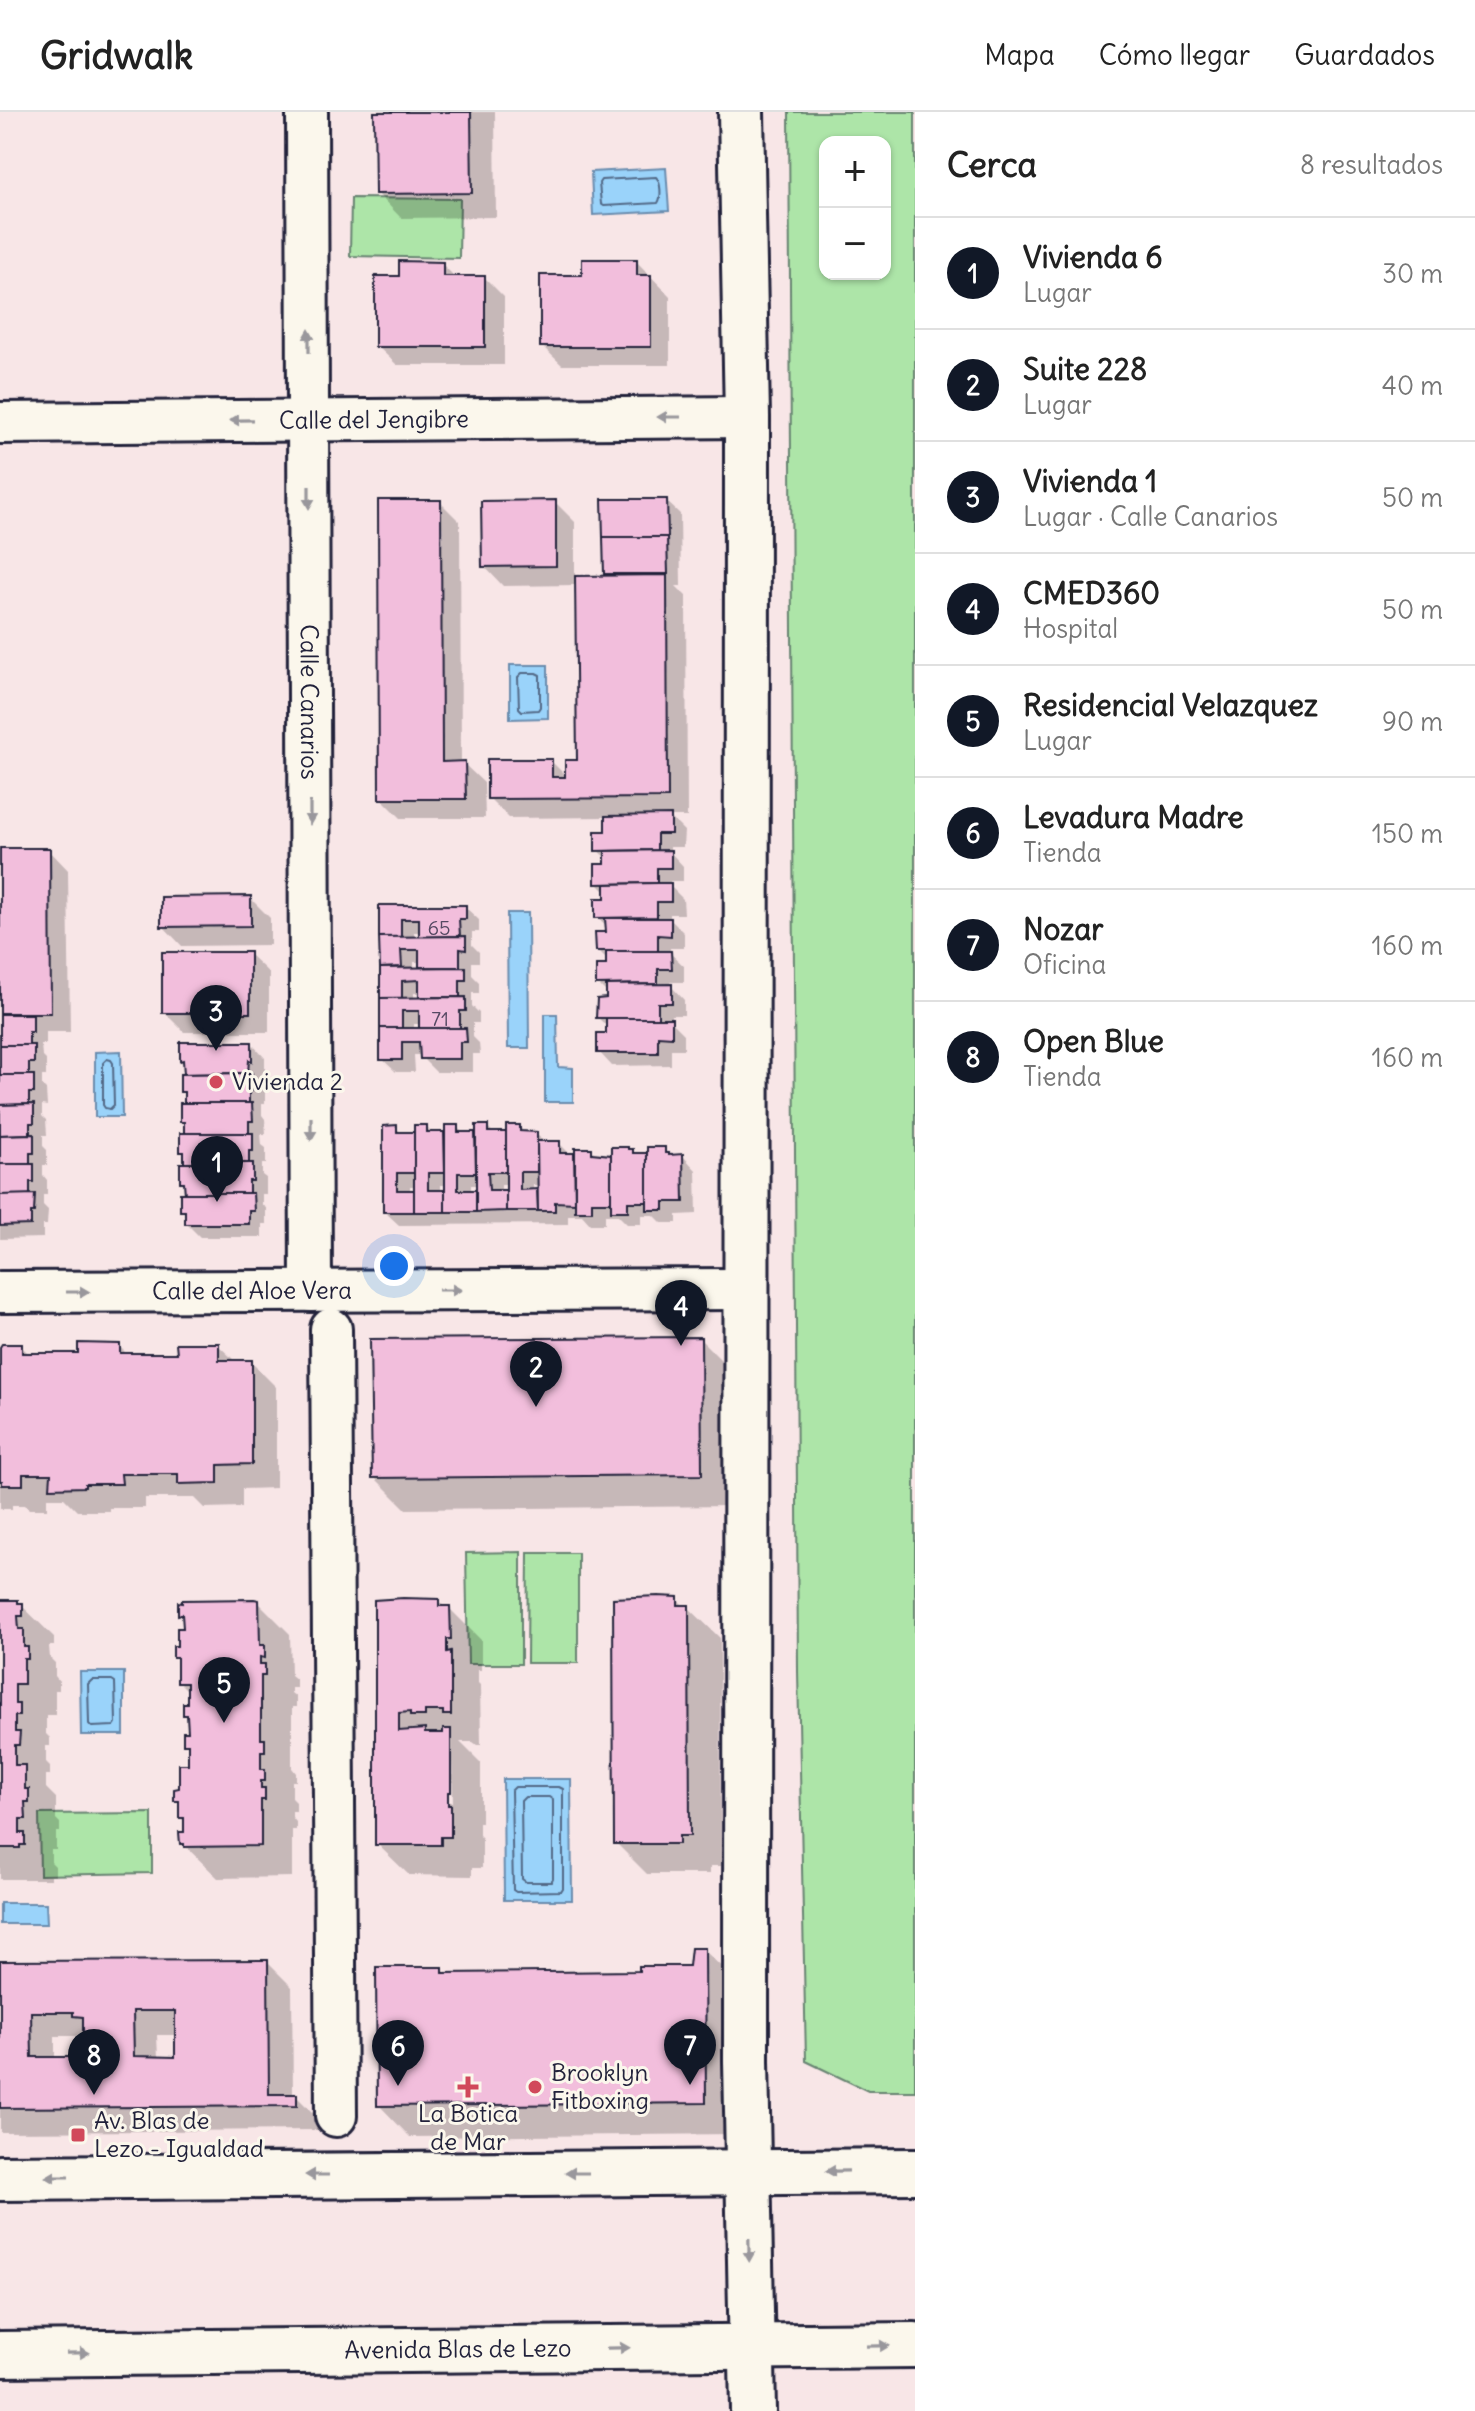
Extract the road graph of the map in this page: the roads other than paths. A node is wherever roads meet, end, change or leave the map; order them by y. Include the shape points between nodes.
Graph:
1 (307, 112) edge
2 (741, 112) edge
3 (747, 417) junction
4 (309, 419) junction
5 (0, 423) edge
6 (745, 1289) junction
7 (311, 1291) junction
8 (0, 1292) edge
9 (331, 1329) dead end
10 (336, 2116) dead end
11 (915, 2171) edge
12 (748, 2172) junction
13 (0, 2178) edge
14 (915, 2345) edge
15 (752, 2347) junction
16 (0, 2354) edge
17 (753, 2411) edge

4 -> 1 street, Calle Canarios
2 - 3 street
3 -> 4 street, Calle del Jengibre
3 - 6 street
4 -> 5 street, Calle del Jengibre
4 -> 7 street, Calle Canarios
7 -> 6 street, Calle del Aloe Vera
6 - 12 street
8 -> 7 street, Calle del Aloe Vera
9 - 10 street
11 -> 12 street
12 -> 13 street
12 -> 15 street
15 -> 14 street, Avenida Blas de Lezo
16 -> 15 street, Avenida Blas de Lezo
15 - 17 street

